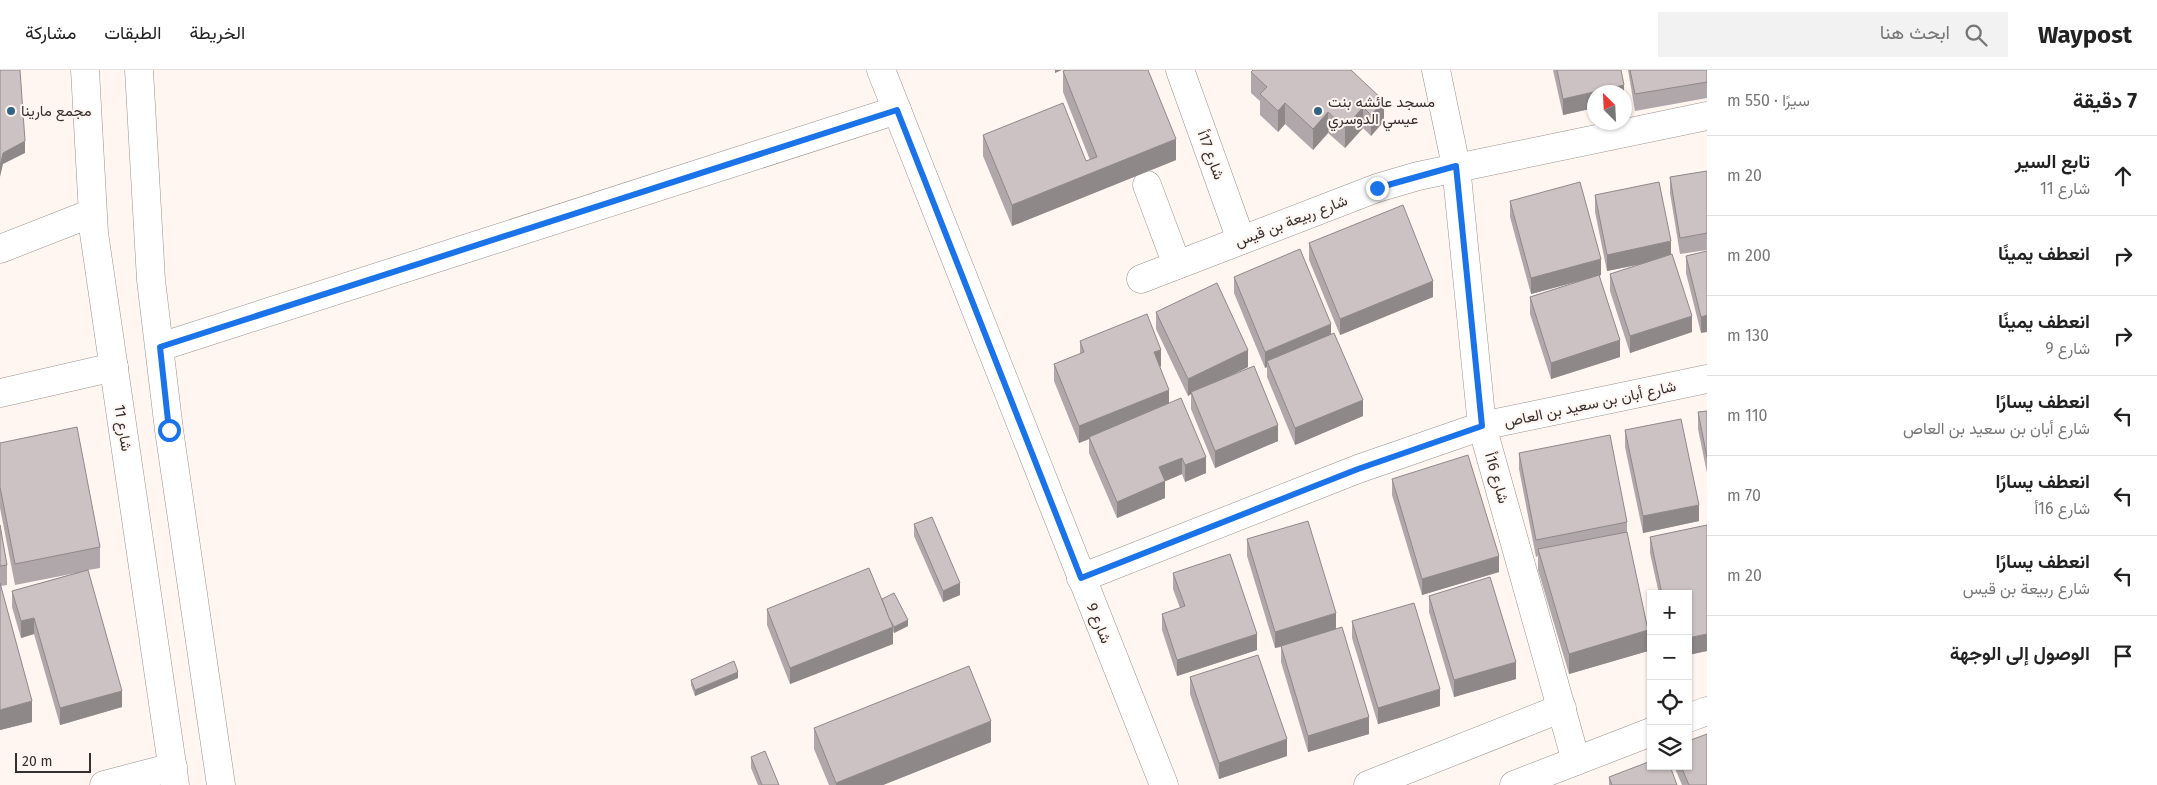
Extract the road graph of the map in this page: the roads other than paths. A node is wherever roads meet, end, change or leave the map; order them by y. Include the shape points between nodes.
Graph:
1 (85, 70) edge
2 (139, 70) edge
3 (881, 70) edge
4 (1180, 70) edge
5 (1436, 70) edge
6 (897, 110) junction
7 (1707, 116) edge
8 (1456, 166) junction
9 (1147, 185) dead end
10 (92, 213) junction
11 (1241, 240) junction
12 (0, 249) edge
13 (1177, 265) junction
14 (1141, 279) dead end
15 (160, 347) junction
16 (114, 368) junction
17 (1707, 379) edge
18 (0, 393) edge
19 (1482, 426) junction
20 (1081, 578) junction
21 (1562, 708) junction
22 (1707, 711) edge
23 (1692, 717) edge
24 (1647, 734) edge
25 (1576, 761) junction
26 (174, 776) edge
27 (104, 785) edge
28 (221, 785) edge
29 (1164, 785) edge
30 (1368, 785) edge
31 (1514, 785) edge

1 - 10 street, شارع 11
2 - 15 street via 151,280
3 - 6 street, شارع 9
4 - 11 street, شارع 17أ
5 - 8 street, شارع 16أ
6 - 15 street
6 - 20 street, شارع 9
7 - 8 street, شارع ربيعة بن قيس
8 - 11 street, شارع ربيعة بن قيس via 1377,188
8 - 19 street, شارع 16أ
9 - 13 street
10 - 12 street
10 - 16 street, شارع 11
11 - 13 street, شارع ربيعة بن قيس
13 - 14 street, شارع ربيعة بن قيس
15 - 28 street via 169,430
16 - 18 street
16 - 26 street, شارع 11
17 - 19 street, شارع أبان بن سعيد بن العاص
19 - 20 street, شارع أبان بن سعيد بن العاص via 1358,469
19 - 21 street, شارع 16أ
20 - 29 street, شارع 9
21 - 25 street, شارع 16أ
21 - 30 street
22 - 23 street
24 - 25 street
25 - 31 street
26 - 27 street

